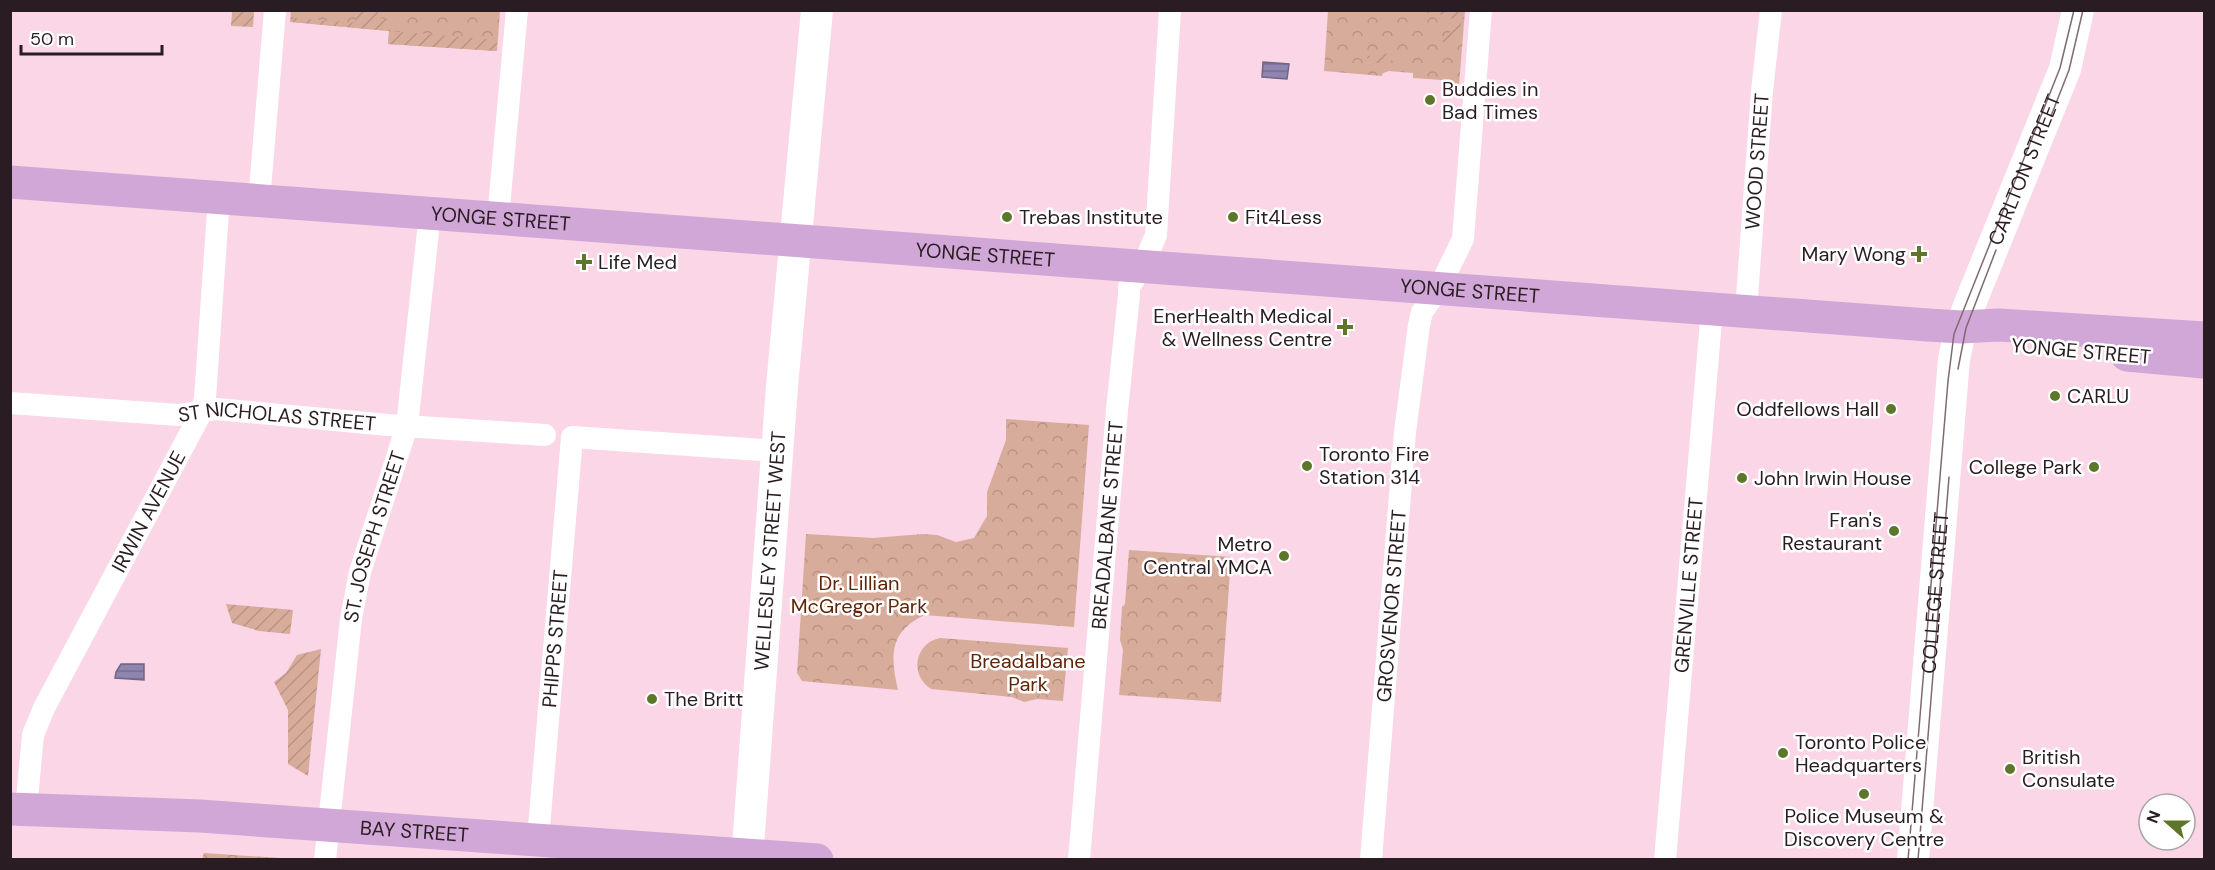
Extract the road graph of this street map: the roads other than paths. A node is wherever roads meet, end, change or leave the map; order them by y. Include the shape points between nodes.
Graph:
1 (275, 10) edge
2 (517, 10) edge
3 (817, 10) edge
4 (1170, 10) edge
5 (1481, 10) edge
6 (1771, 10) edge
7 (2078, 10) edge
8 (10, 182) edge
9 (219, 198) junction
10 (259, 201) junction
11 (430, 213) junction
12 (498, 218) junction
13 (795, 241) junction
14 (1143, 266) junction
15 (1440, 288) junction
16 (1712, 309) junction
17 (1746, 311) junction
18 (1961, 327) junction
19 (2205, 338) edge
20 (2205, 362) edge
21 (10, 403) edge
22 (201, 413) junction
23 (407, 426) junction
24 (545, 435) dead end
25 (777, 451) junction
26 (18, 809) edge
27 (329, 825) junction
28 (538, 839) junction
29 (748, 857) edge
30 (325, 860) edge
31 (817, 860) edge
32 (1079, 860) edge
33 (1371, 860) edge
34 (1665, 860) edge
35 (1912, 860) edge

1 - 10 street
2 - 12 street
3 - 13 main road, WELLESLEY STREET WEST
4 - 14 street, BREADALBANE STREET via 1156,235
5 - 15 street, GROSVENOR STREET via 1462,239
6 - 17 street, WOOD STREET
7 - 18 main road, CARLTON STREET via 2065,69
8 - 9 main road, YONGE STREET
9 - 10 main road, YONGE STREET
9 - 22 street, IRWIN AVENUE
10 - 11 main road, YONGE STREET
11 - 12 main road, YONGE STREET
11 - 23 street, ST. JOSEPH STREET
12 - 13 main road, YONGE STREET
13 - 14 main road, YONGE STREET
13 - 25 main road, WELLESLEY STREET WEST
14 - 15 main road, YONGE STREET
14 - 32 street, BREADALBANE STREET via 1129,287
15 - 16 main road, YONGE STREET
15 - 33 street, GROSVENOR STREET via 1422,312 1405,432
16 - 17 main road, YONGE STREET
16 - 34 street, GRENVILLE STREET
17 - 18 main road, YONGE STREET
18 - 19 main road, YONGE STREET via 1999,325
18 - 20 main road, YONGE STREET via 1995,343
18 - 35 main road, COLLEGE STREET via 1954,358
21 - 22 street, ST NICHOLAS STREET via 178,415
22 - 23 street, ST NICHOLAS STREET via 217,409
22 - 26 street, IRWIN AVENUE via 44,708 33,735
23 - 24 street, ST NICHOLAS STREET
23 - 27 street, ST. JOSEPH STREET via 360,572 352,610
25 - 28 street, PHIPPS STREET via 572,437
25 - 29 main road, WELLESLEY STREET WEST
26 - 27 main road, BAY STREET
27 - 28 main road, BAY STREET
27 - 30 street, ST. JOSEPH STREET
28 - 29 main road, BAY STREET
29 - 31 main road, BAY STREET

